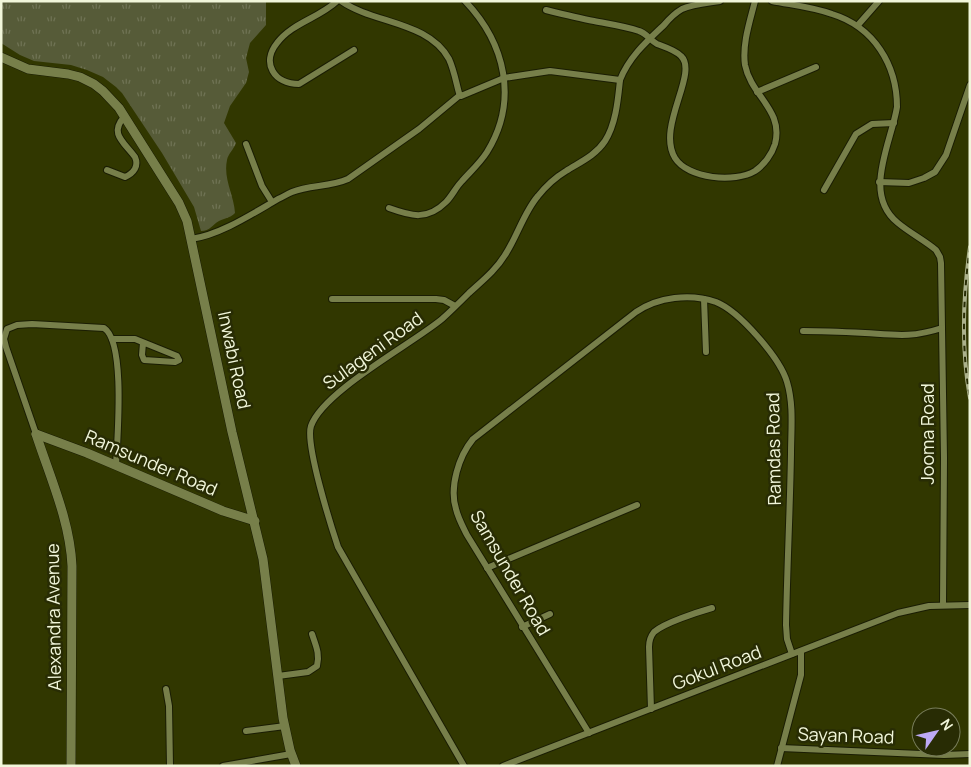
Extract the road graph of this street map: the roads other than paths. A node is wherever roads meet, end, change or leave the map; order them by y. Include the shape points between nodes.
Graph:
1 (337, 1) edge
2 (341, 1) edge
3 (465, 1) edge
4 (720, 1) edge
5 (755, 1) edge
6 (772, 1) edge
7 (879, 1) edge
8 (696, 3) edge
9 (546, 10) dead end
10 (858, 26) junction
11 (649, 38) junction
12 (354, 50) dead end
13 (1, 57) edge
14 (816, 67) dead end
15 (504, 78) junction
16 (620, 80) junction
17 (970, 85) edge
18 (757, 92) junction
19 (460, 95) junction
20 (124, 117) junction
21 (894, 123) junction
22 (246, 144) dead end
23 (107, 170) dead end
24 (879, 182) junction
25 (824, 190) dead end
26 (272, 202) junction
27 (389, 208) dead end
28 (191, 239) junction
29 (332, 299) dead end
30 (704, 299) junction
31 (657, 302) joint
32 (456, 306) junction
33 (942, 328) junction
34 (803, 331) dead end
35 (112, 339) junction
36 (143, 343) junction
37 (706, 352) dead end
38 (36, 434) junction
39 (116, 466) junction
40 (637, 505) dead end
41 (254, 521) junction
42 (487, 568) junction
43 (943, 605) junction
44 (970, 605) edge
45 (712, 608) dead end
46 (550, 614) dead end
47 (522, 627) junction
48 (312, 634) dead end
49 (801, 650) junction
50 (792, 654) junction
51 (278, 676) junction
52 (166, 689) dead end
53 (651, 710) junction
54 (285, 726) junction
55 (246, 731) dead end
56 (589, 733) junction
57 (781, 748) junction
58 (291, 754) junction
59 (970, 754) edge
60 (71, 766) edge
61 (170, 766) edge
62 (223, 766) edge
63 (296, 766) edge
64 (464, 766) edge
65 (503, 766) edge
66 (777, 766) edge

1 - 12 street via 283,36 271,52 271,69 283,80 298,84
2 - 19 street via 428,37 449,60
3 - 15 street via 494,42
4 - 8 street, Sulageni Road
5 - 18 street via 744,54 750,80
6 - 10 street via 832,14
7 - 10 street
8 - 11 street, Sulageni Road via 680,10
9 - 11 street via 639,31
10 - 21 street via 879,47 892,73 897,98
11 - 16 street, Sulageni Road via 627,65
11 - 18 street via 684,60 684,84 670,134 674,157 687,170 730,177 745,175 765,162 775,145 776,126 769,106
13 - 20 street, Inwabi Road via 28,69 68,74 94,84 111,98
14 - 18 street
15 - 16 street via 550,71
15 - 19 street
15 - 27 street via 504,112 493,142 445,202 436,209 412,216
16 - 32 street, Sulageni Road via 612,124 605,142 538,195 499,264
17 - 24 street via 946,156 935,172 909,183
19 - 26 street via 419,129 348,179 297,190
20 - 23 street via 117,128 137,161 136,167 126,177
20 - 28 street, Inwabi Road via 184,212
21 - 24 street
21 - 25 street via 872,124 856,134
22 - 26 street via 258,177
24 - 33 street, Jooma Road via 881,201 886,211 897,223 936,250 940,257
26 - 28 street via 225,228
28 - 41 street, Inwabi Road
29 - 32 street via 436,299
30 - 31 street, Ramdas Road via 674,298
30 - 37 street
30 - 50 street, Ramdas Road via 723,305 750,329 781,368 789,388 790,517 786,625
31 - 42 street, Samsunder Road via 636,312 526,396 466,447 456,472 455,509
32 - 64 street, Sulageni Road via 330,401 311,426 310,436 338,547
33 - 34 street via 916,335 886,336
33 - 43 street, Jooma Road
35 - 36 street via 135,339
35 - 38 street, Alexandra Avenue via 108,330 100,326 16,325 7,329 6,347
35 - 39 street via 119,382
36 - 36 street via 177,356 179,360 144,360
38 - 39 street, Ramsunder Road
38 - 60 street, Alexandra Avenue via 71,546
39 - 41 street, Ramsunder Road
40 - 42 street
41 - 51 street, Inwabi Road via 264,559
42 - 47 street, Samsunder Road
43 - 44 street, Gokul Road
43 - 49 street, Gokul Road via 898,613
45 - 53 street via 682,618 657,630 651,637
46 - 47 street
47 - 56 street, Samsunder Road
48 - 51 street via 318,651 317,666 308,672
49 - 50 street, Gokul Road
49 - 57 street via 801,676
50 - 53 street, Gokul Road
51 - 54 street, Inwabi Road
52 - 61 street
53 - 56 street, Gokul Road
54 - 55 street
54 - 58 street, Inwabi Road
56 - 65 street, Gokul Road
57 - 59 street, Sayan Road
57 - 66 street
58 - 62 street
58 - 63 street, Inwabi Road

